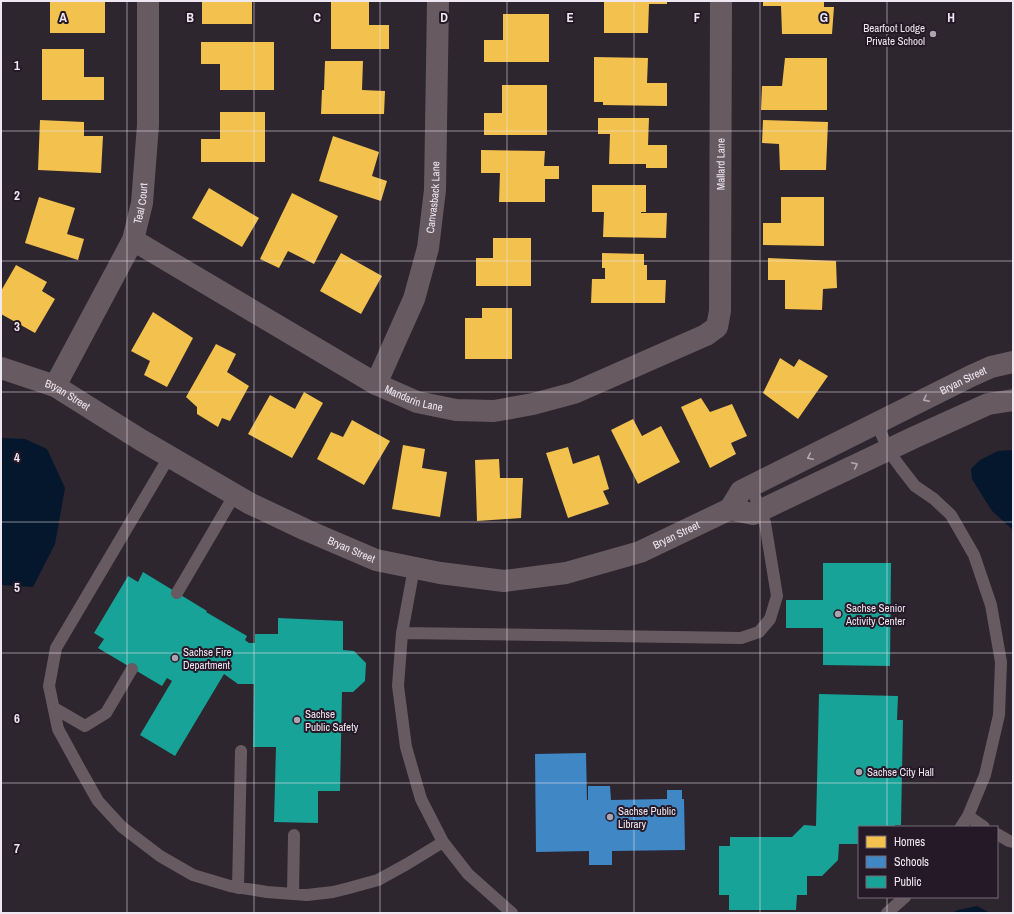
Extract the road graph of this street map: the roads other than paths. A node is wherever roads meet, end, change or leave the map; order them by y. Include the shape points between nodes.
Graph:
1 (148, 1) edge
2 (438, 1) edge
3 (721, 1) edge
4 (133, 240) junction
5 (718, 327) joint
6 (1013, 362) edge
7 (1, 368) edge
8 (376, 384) junction
9 (55, 386) junction
10 (1013, 400) edge
11 (877, 423) junction
12 (888, 450) junction
13 (169, 457) junction
14 (750, 486) junction
15 (234, 494) junction
16 (730, 509) junction
17 (761, 510) junction
18 (414, 568) junction
19 (177, 593) dead end
20 (402, 633) junction
21 (132, 669) dead end
22 (54, 708) junction
23 (240, 751) dead end
24 (968, 816) junction
25 (962, 826) edge
26 (983, 826) edge
27 (294, 835) dead end
28 (998, 835) edge
29 (443, 842) junction
30 (1013, 842) edge
31 (238, 888) junction
32 (292, 894) junction
33 (904, 898) edge
34 (512, 913) edge
35 (887, 913) edge

1 - 4 street, Teal Court via 148,126 142,203
2 - 8 street, Canvasback Lane via 435,190 428,248 414,299
3 - 5 street, Mallard Lane
4 - 8 street, Mandarin Lane
4 - 9 street, Teal Court
5 - 8 street, Mandarin Lane via 706,335 574,393 494,411 456,410 417,402
6 -> 11 street, Bryan Street via 991,367
7 - 9 street, Bryan Street
9 - 13 street, Bryan Street
10 - 12 street via 988,404
11 - 12 lane
11 -> 14 street, Bryan Street
17 -> 12 street
12 - 24 lane via 915,486 951,515 974,554 991,605 1001,662 999,715 985,775
13 - 15 street, Bryan Street
13 - 22 lane via 56,648 49,686
14 - 16 street, Bryan Street via 742,491
14 - 17 lane
15 - 18 street, Bryan Street via 306,530 376,560
15 - 19 lane
16 - 17 street via 753,514
16 - 18 street, Bryan Street via 640,552 566,573 504,581
17 - 20 lane via 777,596 770,619 759,632 741,638
18 - 20 lane
20 - 29 lane via 398,686 406,747 421,800
21 - 22 lane via 106,713 85,726
22 - 31 lane via 58,730 81,772 98,801 122,827 160,856 193,875
23 - 31 lane
24 - 25 lane
24 - 26 lane
27 - 32 lane
28 - 30 lane
29 - 32 lane via 378,880 333,892
29 - 34 lane via 468,874
31 - 32 lane
33 - 35 lane

